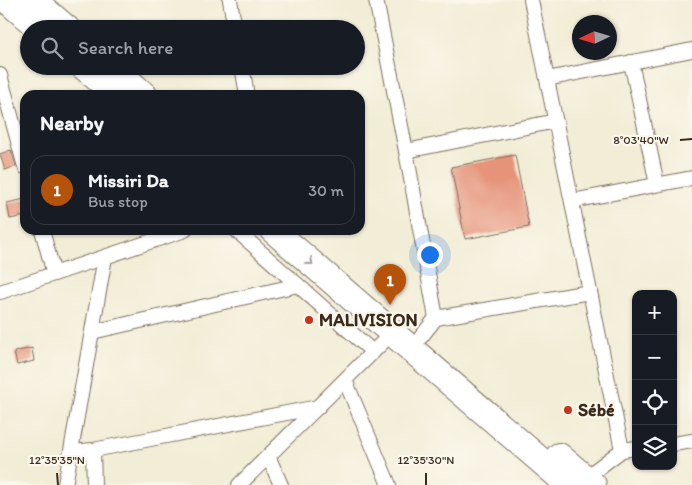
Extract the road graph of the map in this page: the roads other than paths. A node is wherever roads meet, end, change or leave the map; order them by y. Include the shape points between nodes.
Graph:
1 (7, 0) edge
2 (33, 0) edge
3 (230, 0) edge
4 (376, 0) edge
5 (531, 0) edge
6 (30, 20) edge
7 (56, 20) edge
8 (234, 20) edge
9 (692, 50) edge
10 (631, 62) junction
11 (0, 75) edge
12 (94, 75) edge
13 (121, 75) edge
14 (244, 75) edge
15 (547, 79) junction
16 (111, 90) edge
17 (138, 90) edge
18 (246, 90) edge
19 (556, 121) junction
20 (20, 149) edge
21 (406, 151) junction
22 (692, 178) edge
23 (657, 184) junction
24 (572, 201) junction
25 (43, 235) edge
26 (170, 235) edge
27 (242, 235) edge
28 (279, 235) edge
29 (307, 235) edge
30 (105, 257) junction
31 (54, 274) junction
32 (298, 285) junction
33 (0, 292) edge
34 (590, 292) junction
35 (429, 328) junction
36 (92, 332) junction
37 (392, 333) junction
38 (373, 352) junction
39 (345, 380) junction
40 (318, 407) junction
41 (692, 441) edge
42 (677, 443) edge
43 (629, 449) edge
44 (93, 450) junction
45 (71, 452) junction
46 (268, 456) junction
47 (582, 483) edge
48 (65, 485) edge
49 (94, 485) edge
50 (239, 485) edge
51 (281, 485) edge
52 (389, 485) edge

1 - 6 highway
2 - 7 highway
3 - 8 street
4 - 21 street
5 - 15 street
9 - 10 street
10 - 15 street
10 - 23 street
11 - 20 street
12 - 16 highway
13 - 17 highway
14 - 18 street
15 - 19 street
19 - 21 street
19 - 24 street
21 - 35 street
22 - 23 street
23 - 24 street
24 - 34 street
25 - 31 street
26 - 30 street
27 - 32 street
28 -> 37 highway
29 - 35 highway
30 - 31 street
30 - 36 street
31 - 33 street
32 - 36 street
32 - 38 street
34 - 35 street
34 - 43 street
35 - 47 highway
36 - 45 street
37 - 38 street
37 - 47 highway
38 - 39 street
39 - 40 street
39 - 52 street
40 - 44 street
40 - 46 street
41 - 42 street
43 - 47 street
44 - 45 street
44 - 49 street
45 - 48 street
46 - 50 street
46 - 51 street

